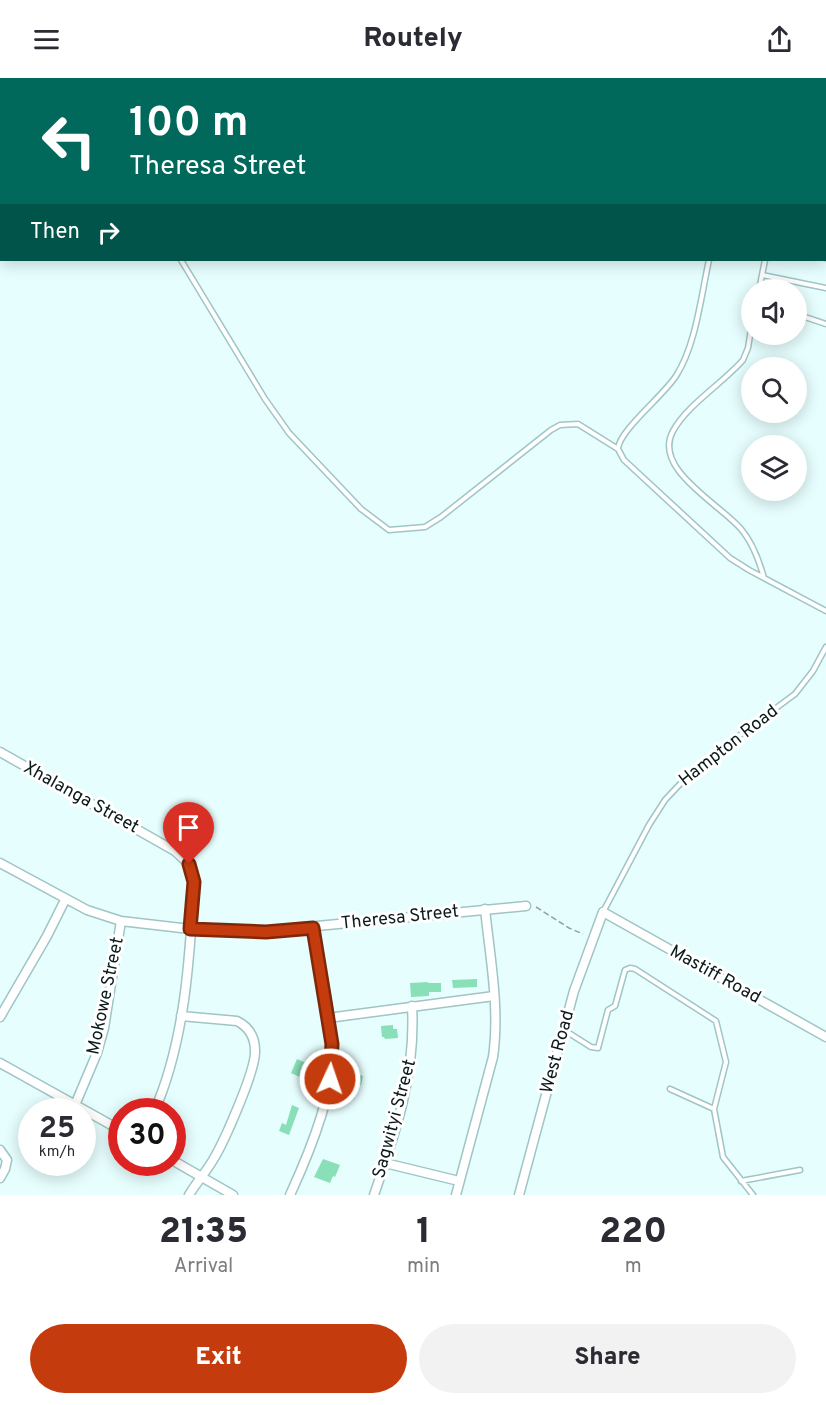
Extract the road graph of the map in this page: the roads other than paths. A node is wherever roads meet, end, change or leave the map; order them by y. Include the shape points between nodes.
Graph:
1 (182, 261) edge
2 (709, 261) edge
3 (765, 261) edge
4 (762, 275) junction
5 (761, 279) edge
6 (826, 288) edge
7 (807, 318) edge
8 (826, 324) edge
9 (748, 345) edge
10 (618, 449) junction
11 (765, 579) junction
12 (826, 611) edge
13 (826, 647) edge
14 (0, 752) edge
15 (1, 866) edge
16 (65, 900) junction
17 (526, 906) road end
18 (485, 909) junction
19 (603, 912) junction
20 (121, 921) junction
21 (313, 928) junction
22 (190, 929) junction
23 (494, 996) junction
24 (412, 1006) junction
25 (181, 1016) junction
26 (0, 1017) edge
27 (328, 1018) junction
28 (564, 1030) junction
29 (826, 1037) edge
30 (0, 1064) edge
31 (670, 1089) dead end
32 (62, 1098) edge
33 (78, 1098) edge
34 (159, 1098) edge
35 (714, 1109) junction
36 (0, 1150) edge
37 (385, 1163) junction
38 (186, 1168) edge
39 (800, 1170) dead end
40 (200, 1176) junction
41 (0, 1178) edge
42 (741, 1181) junction
43 (459, 1182) junction
44 (189, 1195) edge
45 (233, 1195) edge
46 (290, 1195) edge
47 (374, 1195) edge
48 (456, 1195) edge
49 (519, 1195) edge
50 (753, 1195) edge

1 - 10 lane via 289,433 361,509 389,530 425,527 560,425 578,424
2 - 10 lane via 684,359 676,376 623,436
3 - 4 lane
4 - 5 lane
4 - 6 lane
7 - 8 lane
9 - 11 lane via 743,360 682,418 668,444 669,455 681,475 730,518 750,542
10 - 11 lane via 624,460 730,558
11 - 12 lane
13 - 19 lane, Hampton Road via 795,694 702,763 665,800
14 - 22 street, Xhalanga Street via 184,857 194,882
15 - 16 street, Theresa Street
16 - 20 street, Theresa Street
16 - 26 street
17 - 18 street, Theresa Street
18 - 21 street, Theresa Street
18 - 23 street
19 - 28 street, West Road via 574,990
19 - 29 street, Mastiff Road
20 - 22 street, Theresa Street
20 - 33 street, Mokowe Street via 104,1028
21 - 22 street, Theresa Street via 266,932
21 - 27 street
22 - 25 street, Xhalanga Street
23 - 24 street
23 - 43 street via 493,1057
24 - 27 street
24 - 37 street, Sagwityi Street via 410,1070
25 - 34 street, Xhalanga Street
25 - 40 street via 244,1024 255,1050 250,1073 219,1148
27 - 46 street via 332,1044 330,1079 307,1155
28 - 35 lane via 598,1048 608,1010 615,1006 626,970 635,969 716,1021 726,1062
28 - 49 street, West Road
30 - 32 street
31 - 35 lane
35 - 42 lane via 723,1157
36 - 41 street via 7,1160
37 - 43 street
37 - 47 street, Sagwityi Street
38 - 40 street
39 - 42 lane
40 - 44 street
40 - 45 street
42 - 50 lane
43 - 48 street

